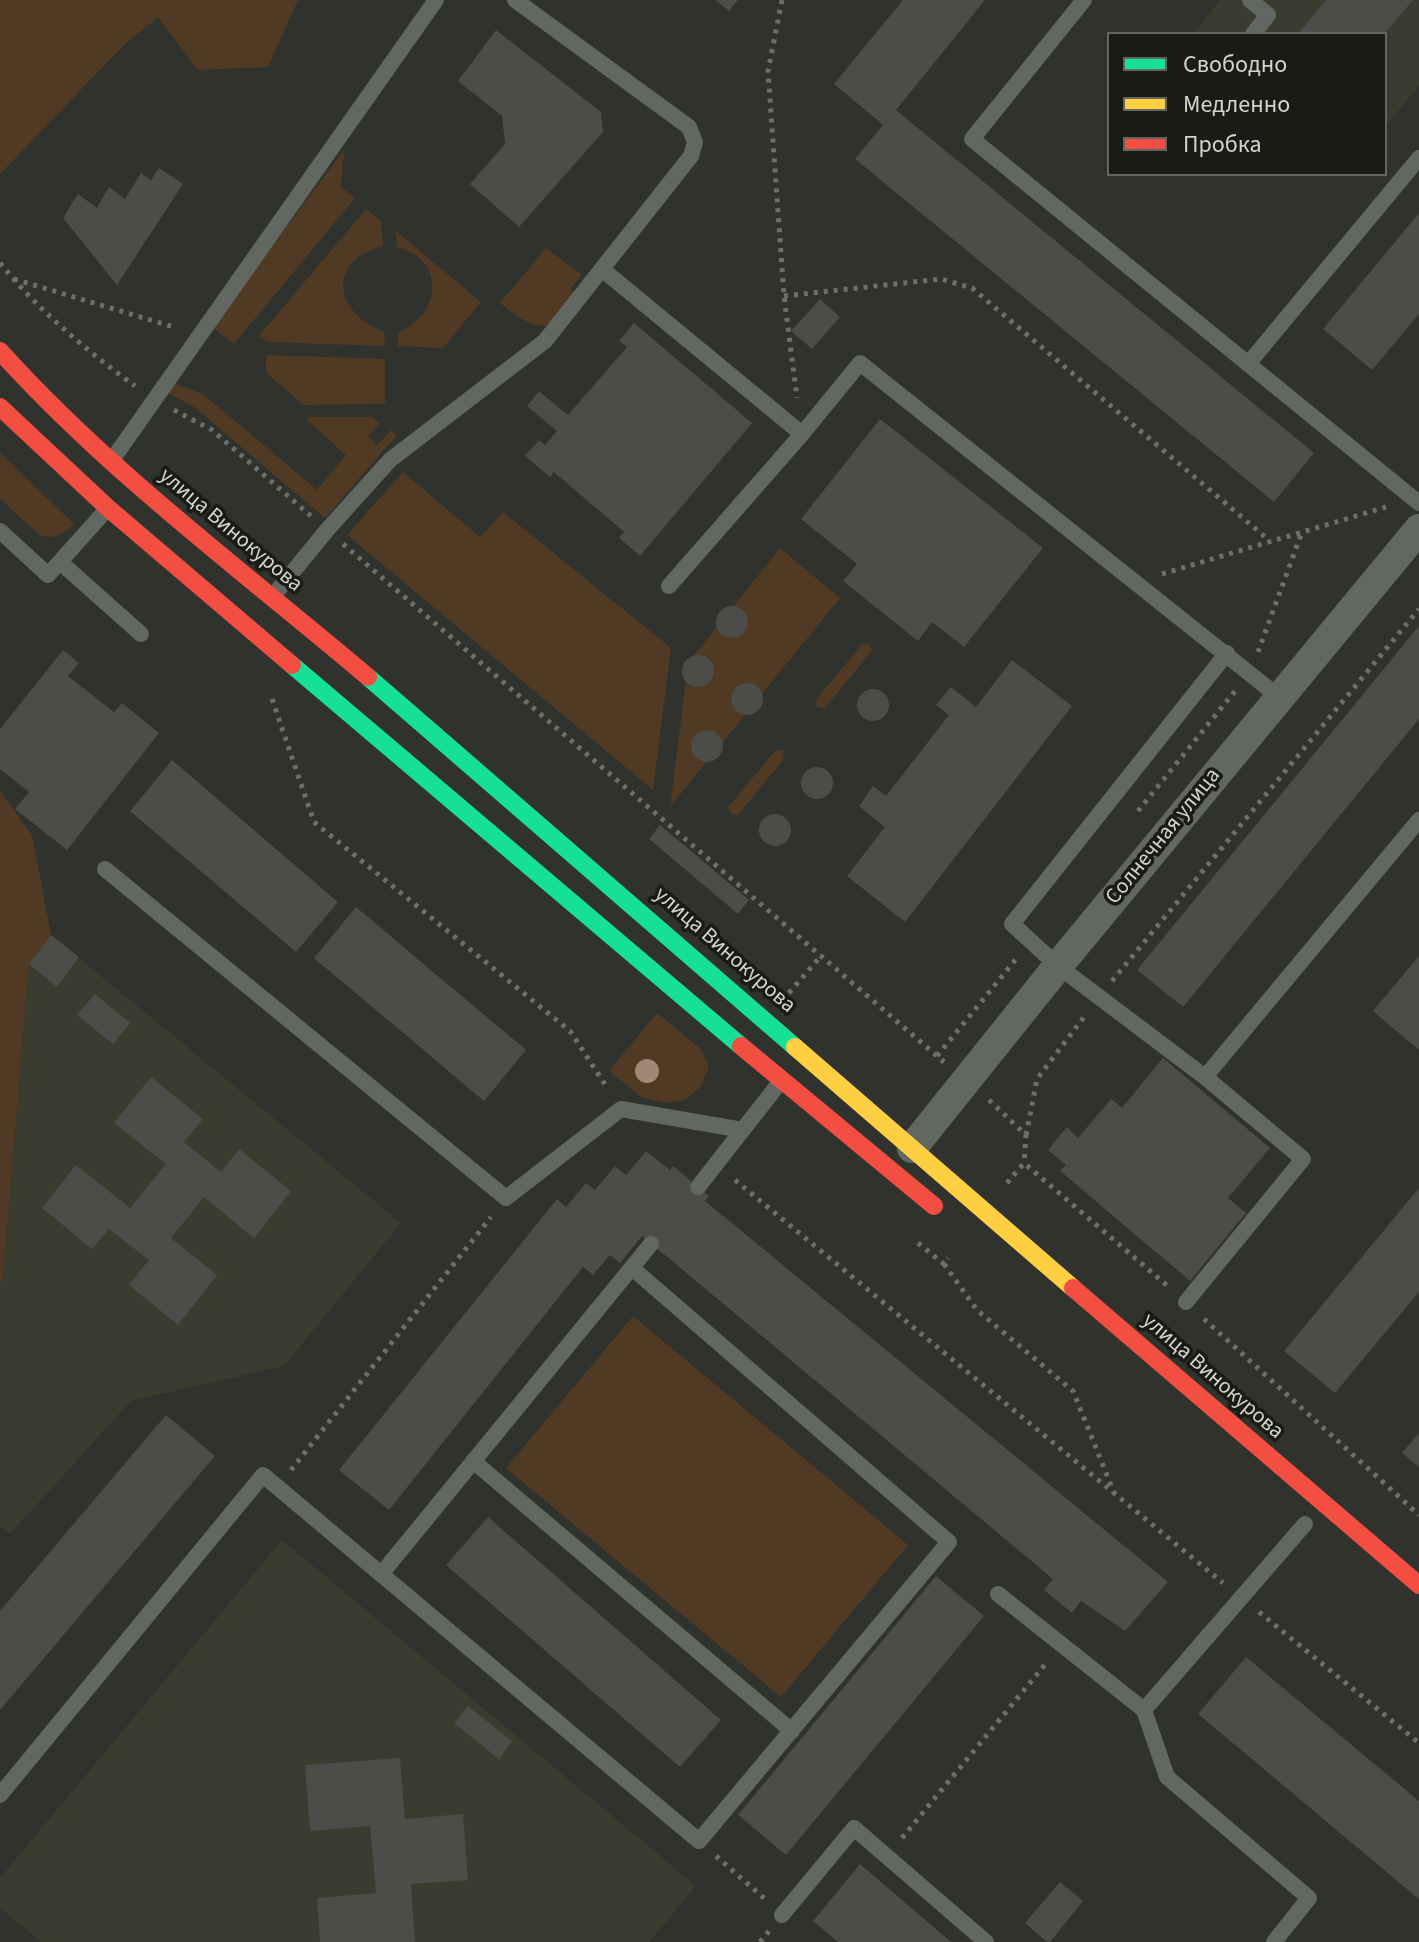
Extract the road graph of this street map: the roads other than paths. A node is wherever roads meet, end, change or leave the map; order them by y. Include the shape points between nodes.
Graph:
1 (436, 0) edge
2 (515, 0) edge
3 (1084, 0) edge
4 (1250, 0) edge
5 (1255, 32) edge
6 (1419, 158) edge
7 (603, 270) junction
8 (0, 351) edge
9 (1248, 364) junction
10 (9, 399) edge
11 (802, 434) junction
12 (111, 461) junction
13 (120, 494) junction
14 (1416, 500) edge
15 (1419, 529) edge
16 (0, 531) edge
17 (60, 562) junction
18 (669, 586) dead end
19 (272, 597) junction
20 (141, 634) dead end
21 (1227, 653) junction
22 (1279, 697) junction
23 (1419, 820) edge
24 (105, 869) dead end
25 (1058, 966) junction
26 (805, 1053) junction
27 (1205, 1077) junction
28 (782, 1079) junction
29 (743, 1130) junction
30 (912, 1148) junction
31 (891, 1171) junction
32 (698, 1187) dead end
33 (945, 1216) dead end
34 (651, 1244) dead end
35 (632, 1268) junction
36 (1186, 1302) road end
37 (473, 1461) junction
38 (1322, 1504) junction
39 (1305, 1523) joint
40 (382, 1573) junction
41 (1419, 1585) edge
42 (998, 1594) dead end
43 (1144, 1710) junction
44 (792, 1731) junction
45 (0, 1795) edge
46 (782, 1915) road end
47 (986, 1942) edge
48 (1274, 1942) edge

1 - 12 lane
2 - 7 lane via 689,127 695,142 691,156
3 - 9 lane via 972,139
4 - 5 lane via 1268,15
6 - 9 lane
7 - 11 lane
7 - 19 lane via 545,341 390,460
8 - 10 main road, улица Винокурова
9 - 14 lane
10 - 12 main road, улица Винокурова
10 - 13 main road, улица Винокурова
11 - 18 lane
11 - 21 lane via 860,363
12 - 13 main road, улица Винокурова
13 - 17 lane
13 - 19 main road, улица Винокурова
13 - 28 main road, улица Винокурова
15 - 22 street, Солнечная улица
16 - 17 lane via 48,575
17 - 20 lane
19 - 26 main road, улица Винокурова
21 - 22 lane
21 - 25 lane via 1012,924
22 - 25 street, Солнечная улица
23 - 27 lane
24 - 29 lane via 506,1198 621,1109
25 - 27 lane
25 - 30 street, Солнечная улица
26 - 28 lane
26 - 30 main road, улица Винокурова
27 - 36 lane via 1303,1159
28 - 29 lane
28 - 31 main road, улица Винокурова
29 - 32 lane
30 - 31 main road
30 - 38 main road, улица Винокурова
31 - 33 main road, улица Винокурова
34 - 35 lane
35 - 37 lane
35 - 44 lane via 949,1542
37 - 40 lane
37 - 44 lane
38 - 39 main road
38 - 41 main road, улица Винокурова
39 - 43 lane
40 - 44 lane via 699,1841
40 - 45 lane via 263,1475
42 - 43 lane
43 - 48 lane via 1167,1777 1309,1898
46 - 47 lane via 854,1828

